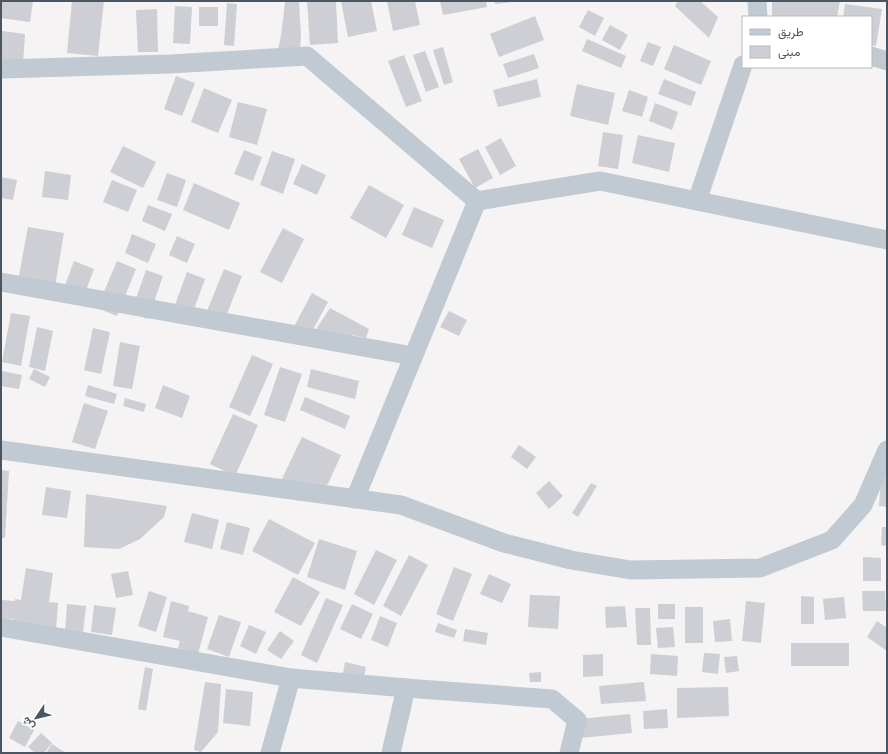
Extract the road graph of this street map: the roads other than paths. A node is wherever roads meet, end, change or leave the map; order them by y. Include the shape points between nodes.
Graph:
1 (757, 1) edge
2 (758, 16) edge
3 (872, 56) edge
4 (887, 61) edge
5 (742, 68) edge
6 (1, 69) edge
7 (477, 201) junction
8 (697, 201) junction
9 (887, 240) edge
10 (1, 282) edge
11 (413, 356) junction
12 (1, 450) edge
13 (887, 450) edge
14 (354, 499) junction
15 (1, 627) edge
16 (291, 678) junction
17 (406, 688) junction
18 (270, 753) edge
19 (390, 753) edge
20 (569, 753) edge

1 - 2 street
3 - 4 street
5 - 8 street
6 - 7 street via 170,64 306,56
7 - 8 street via 600,181
7 - 11 street
8 - 9 street
10 - 11 street
11 - 14 street
12 - 14 street
13 - 14 street via 863,505 832,540 760,568 631,570 571,560 504,543 401,505
15 - 16 street
16 - 17 street
16 - 18 street
17 - 19 street
17 - 20 street via 552,699 577,720

